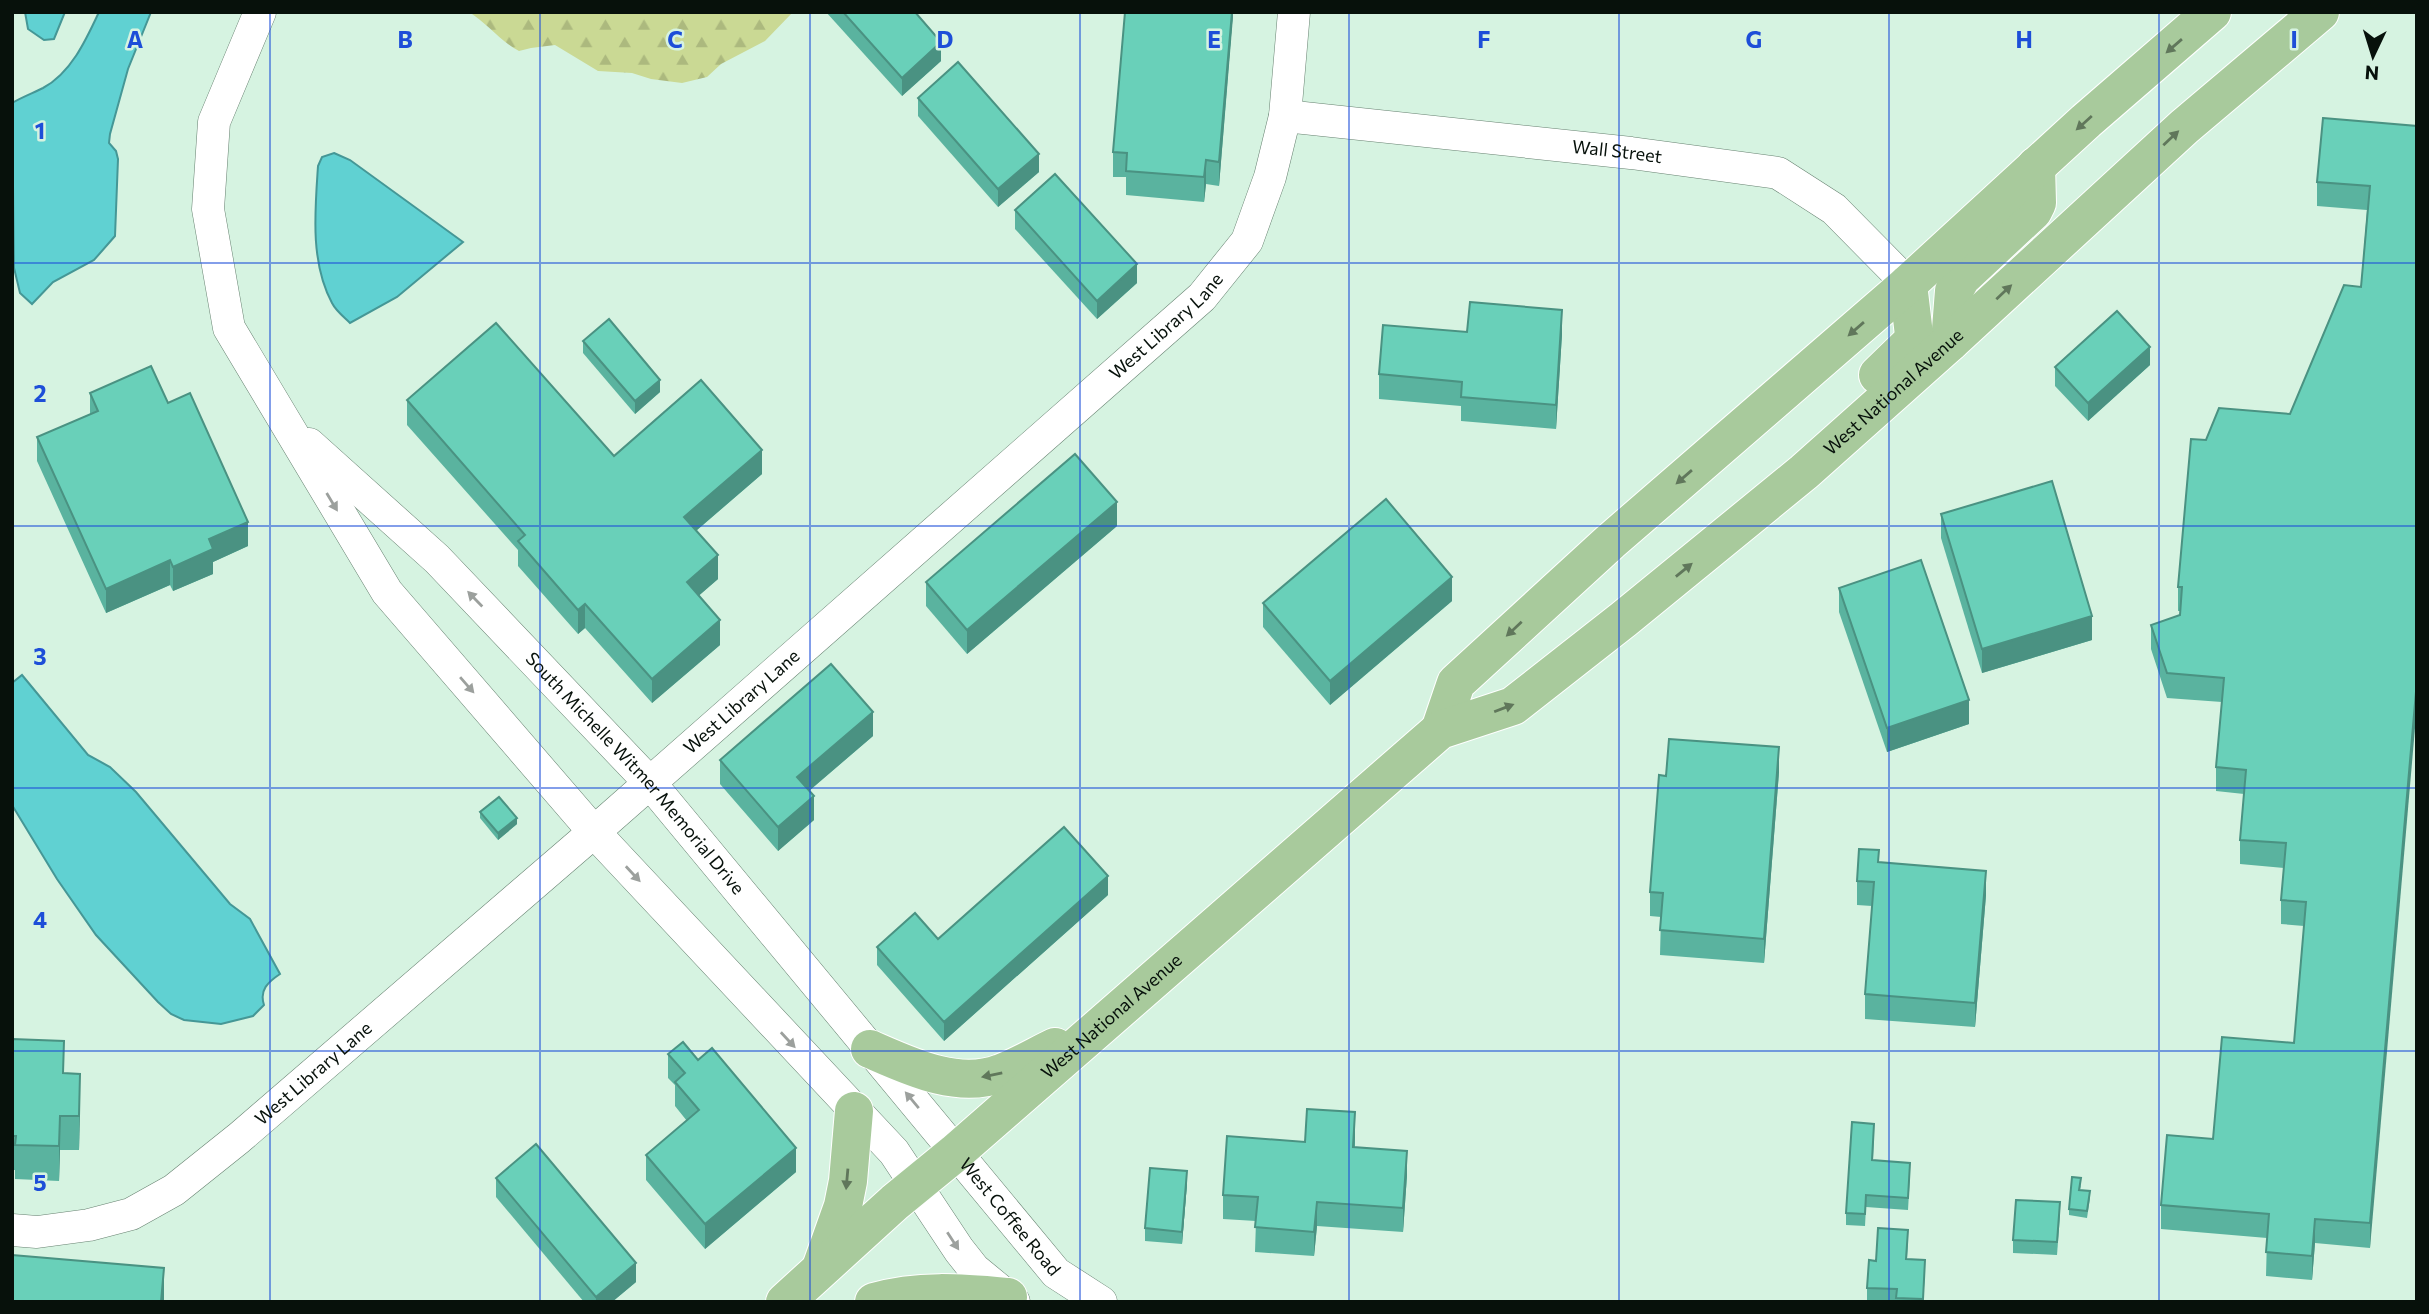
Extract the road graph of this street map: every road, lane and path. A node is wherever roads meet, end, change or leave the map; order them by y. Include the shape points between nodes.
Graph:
1 (260, 12) edge
2 (1294, 12) edge
3 (2212, 12) edge
4 (2320, 12) edge
5 (1285, 116) junction
6 (2036, 166) junction
7 (1908, 284) junction
8 (1950, 342) junction
9 (284, 423) junction
10 (1824, 454) junction
11 (1440, 730) junction
12 (650, 783) junction
13 (594, 832) junction
14 (1118, 1011) junction
15 (870, 1049) junction
16 (854, 1111) junction
17 (955, 1153) junction
18 (916, 1184) junction
19 (12, 1230) edge
20 (819, 1271) junction
21 (1011, 1300) edge
22 (785, 1302) edge
23 (874, 1302) edge
24 (1101, 1302) edge

1 - 9 street, South Michelle Witmer Memorial Drive via 214,121 208,209 229,328
2 - 5 street, West Library Lane
3 -> 6 main road
8 -> 4 main road, West National Avenue via 2184,127
5 - 7 street, Wall Street via 1778,173 1834,209
5 - 12 street, West Library Lane via 1247,242 1202,297
6 - 7 main road
6 - 8 main road via 2033,211 1961,278 1954,291
7 - 8 main road
7 - 10 main road via 1914,325 1910,344 1826,424 1820,433
7 -> 11 main road via 1610,541 1456,683
8 - 10 main road, West National Avenue
12 -> 9 street, South Michelle Witmer Memorial Drive via 437,559
9 -> 13 street, South Michelle Witmer Memorial Drive via 387,592
11 -> 10 main road, West National Avenue via 1513,706
11 - 14 main road, West National Avenue
12 - 13 street, West Library Lane
12 - 15 street, South Michelle Witmer Memorial Drive
13 -> 16 street, South Michelle Witmer Memorial Drive
13 - 19 street, West Library Lane via 168,1195 131,1214 89,1225 37,1232
14 -> 15 main road via 999,1074 975,1078 918,1070
14 - 17 main road, West National Avenue
17 -> 15 street, South Michelle Witmer Memorial Drive
16 - 18 street, South Michelle Witmer Memorial Drive via 894,1152
16 -> 20 main road via 843,1206
17 - 18 main road, West National Avenue
17 - 24 street, West Coffee Road via 1056,1273
18 - 20 main road, West National Avenue
18 -> 21 street via 974,1269
20 - 22 main road, West National Avenue
21 - 23 main road via 937,1292

